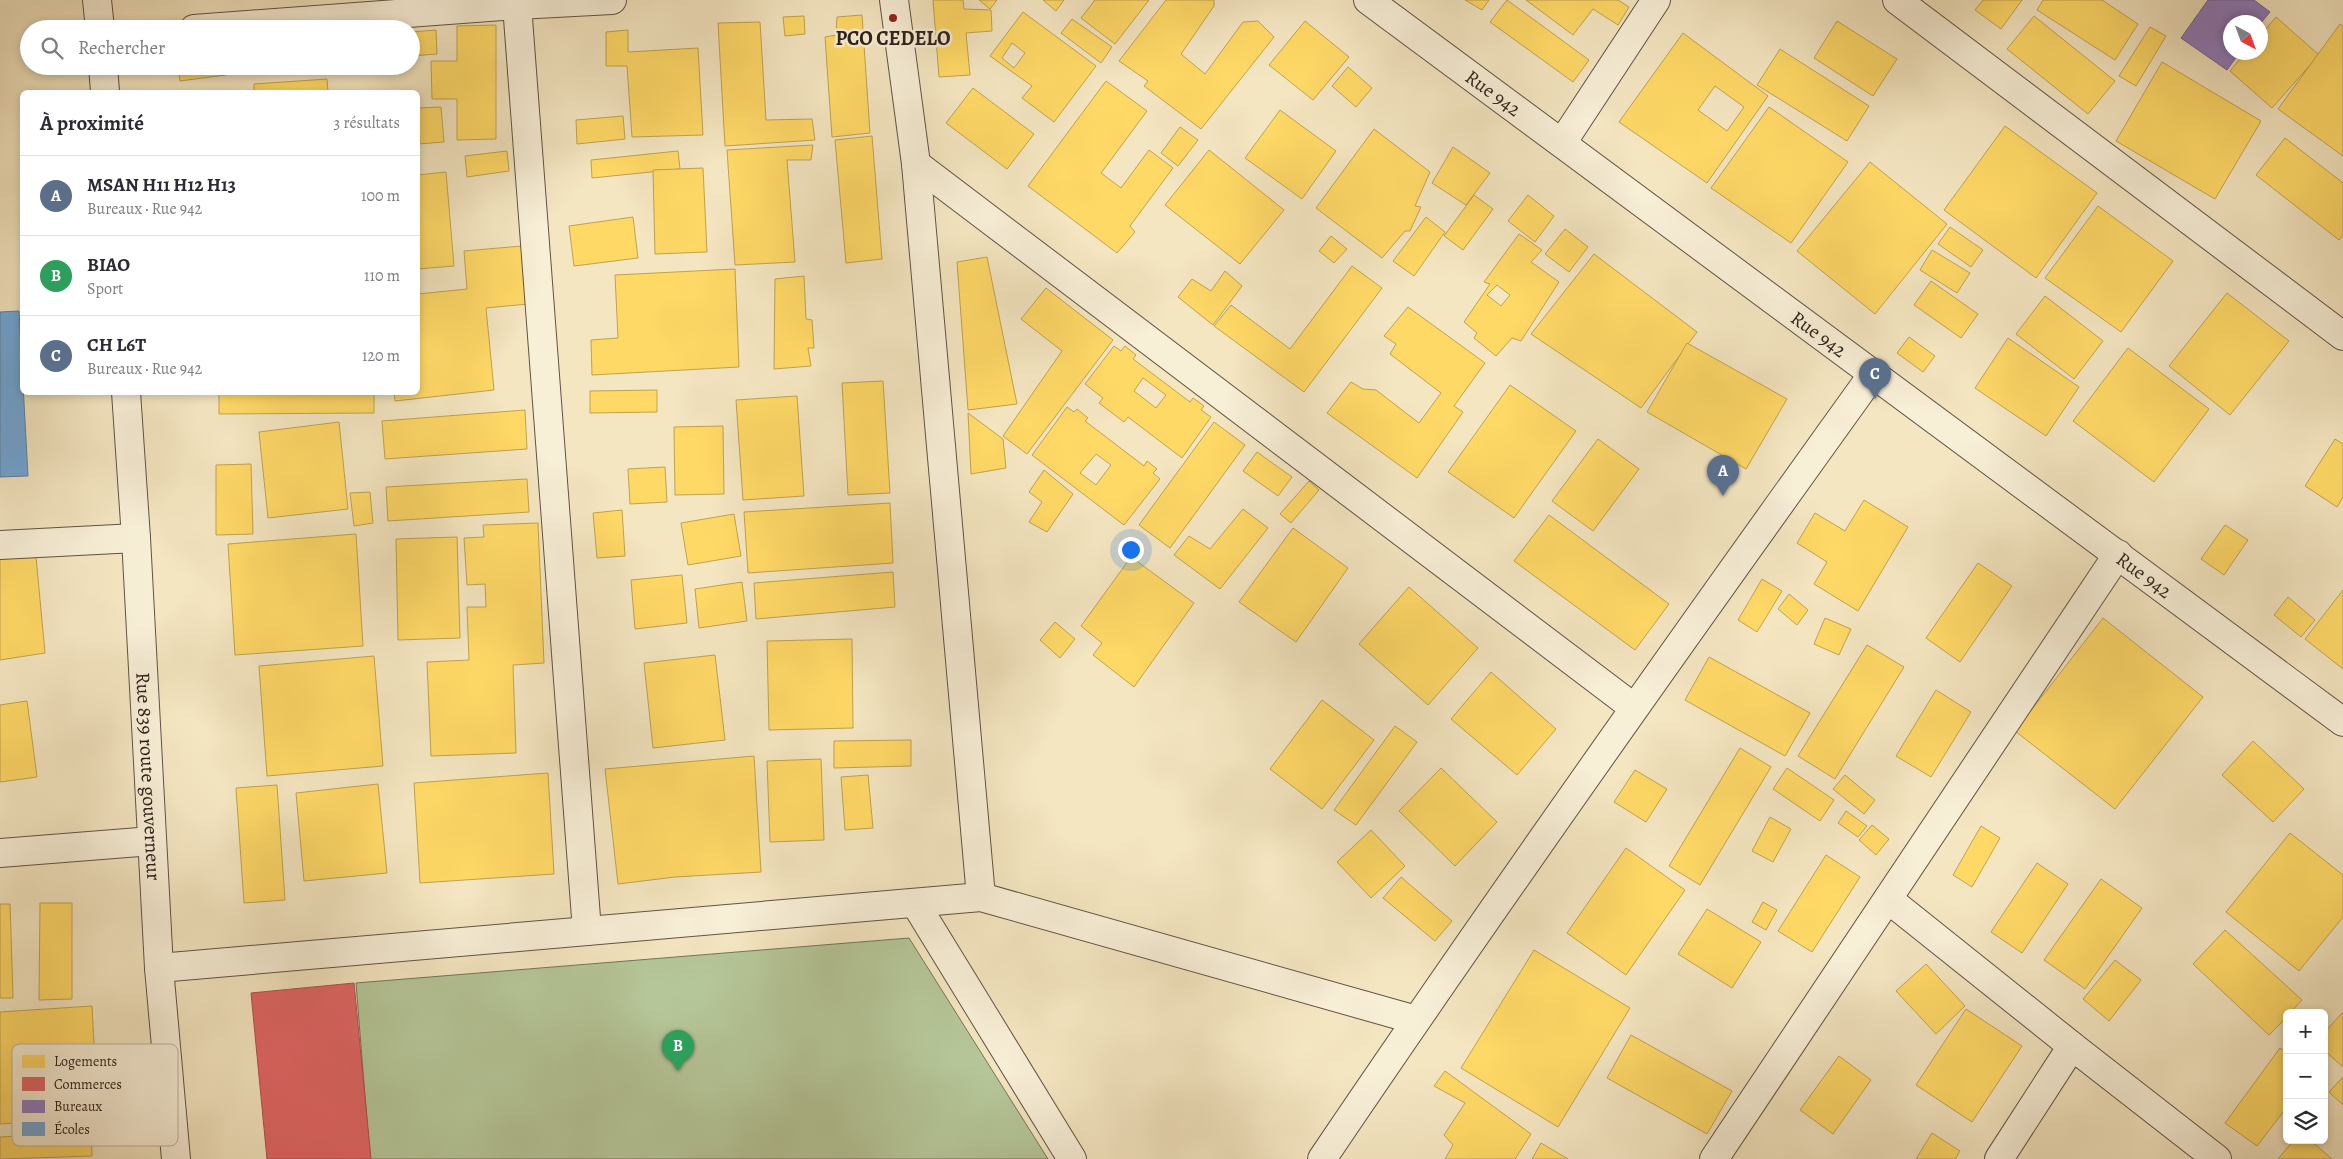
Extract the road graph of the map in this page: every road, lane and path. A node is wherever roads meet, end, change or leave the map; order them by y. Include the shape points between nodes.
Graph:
1 (96, 0) edge
2 (612, 0) edge
3 (894, 0) edge
4 (1368, 0) edge
5 (1656, 0) edge
6 (1897, 0) edge
7 (517, 5) junction
8 (99, 20) edge
9 (315, 20) edge
10 (104, 75) edge
11 (105, 90) edge
12 (1562, 143) junction
13 (916, 164) junction
14 (2340, 328) edge
15 (1873, 374) junction
16 (126, 395) edge
17 (136, 538) junction
18 (0, 545) edge
19 (2118, 554) junction
20 (1634, 707) junction
21 (2343, 722) edge
22 (152, 841) junction
23 (0, 853) edge
24 (981, 897) junction
25 (1888, 898) junction
26 (914, 903) junction
27 (587, 931) junction
28 (160, 968) junction
29 (1416, 1020) junction
30 (166, 1044) edge
31 (2072, 1046) junction
32 (175, 1146) edge
33 (176, 1159) edge
34 (1072, 1159) edge
35 (1322, 1159) edge
36 (1714, 1159) edge
37 (1999, 1159) edge
38 (2217, 1159) edge

1 - 8 street
2 - 7 street
3 - 13 street
4 - 12 street, Rue 942
5 - 12 street
6 - 14 street
7 - 9 street
7 - 27 street
10 - 11 street
12 - 15 street, Rue 942
13 - 20 street
13 - 24 street
15 - 19 street, Rue 942
15 - 20 street
16 - 17 street, Rue 839 route gouverneur
17 - 18 street
17 - 22 street, Rue 839 route gouverneur
19 - 21 street, Rue 942
19 - 25 street
20 - 29 street
22 - 23 street
22 - 28 street, Rue 839 route gouverneur
24 - 26 street
24 - 29 street
25 - 31 street
25 - 36 street
26 - 27 street
26 - 34 street
27 - 28 street
28 - 30 street, Rue 839 route gouverneur
29 - 35 street
31 - 37 street
31 - 38 street
32 - 33 street, Rue 839 route gouverneur

